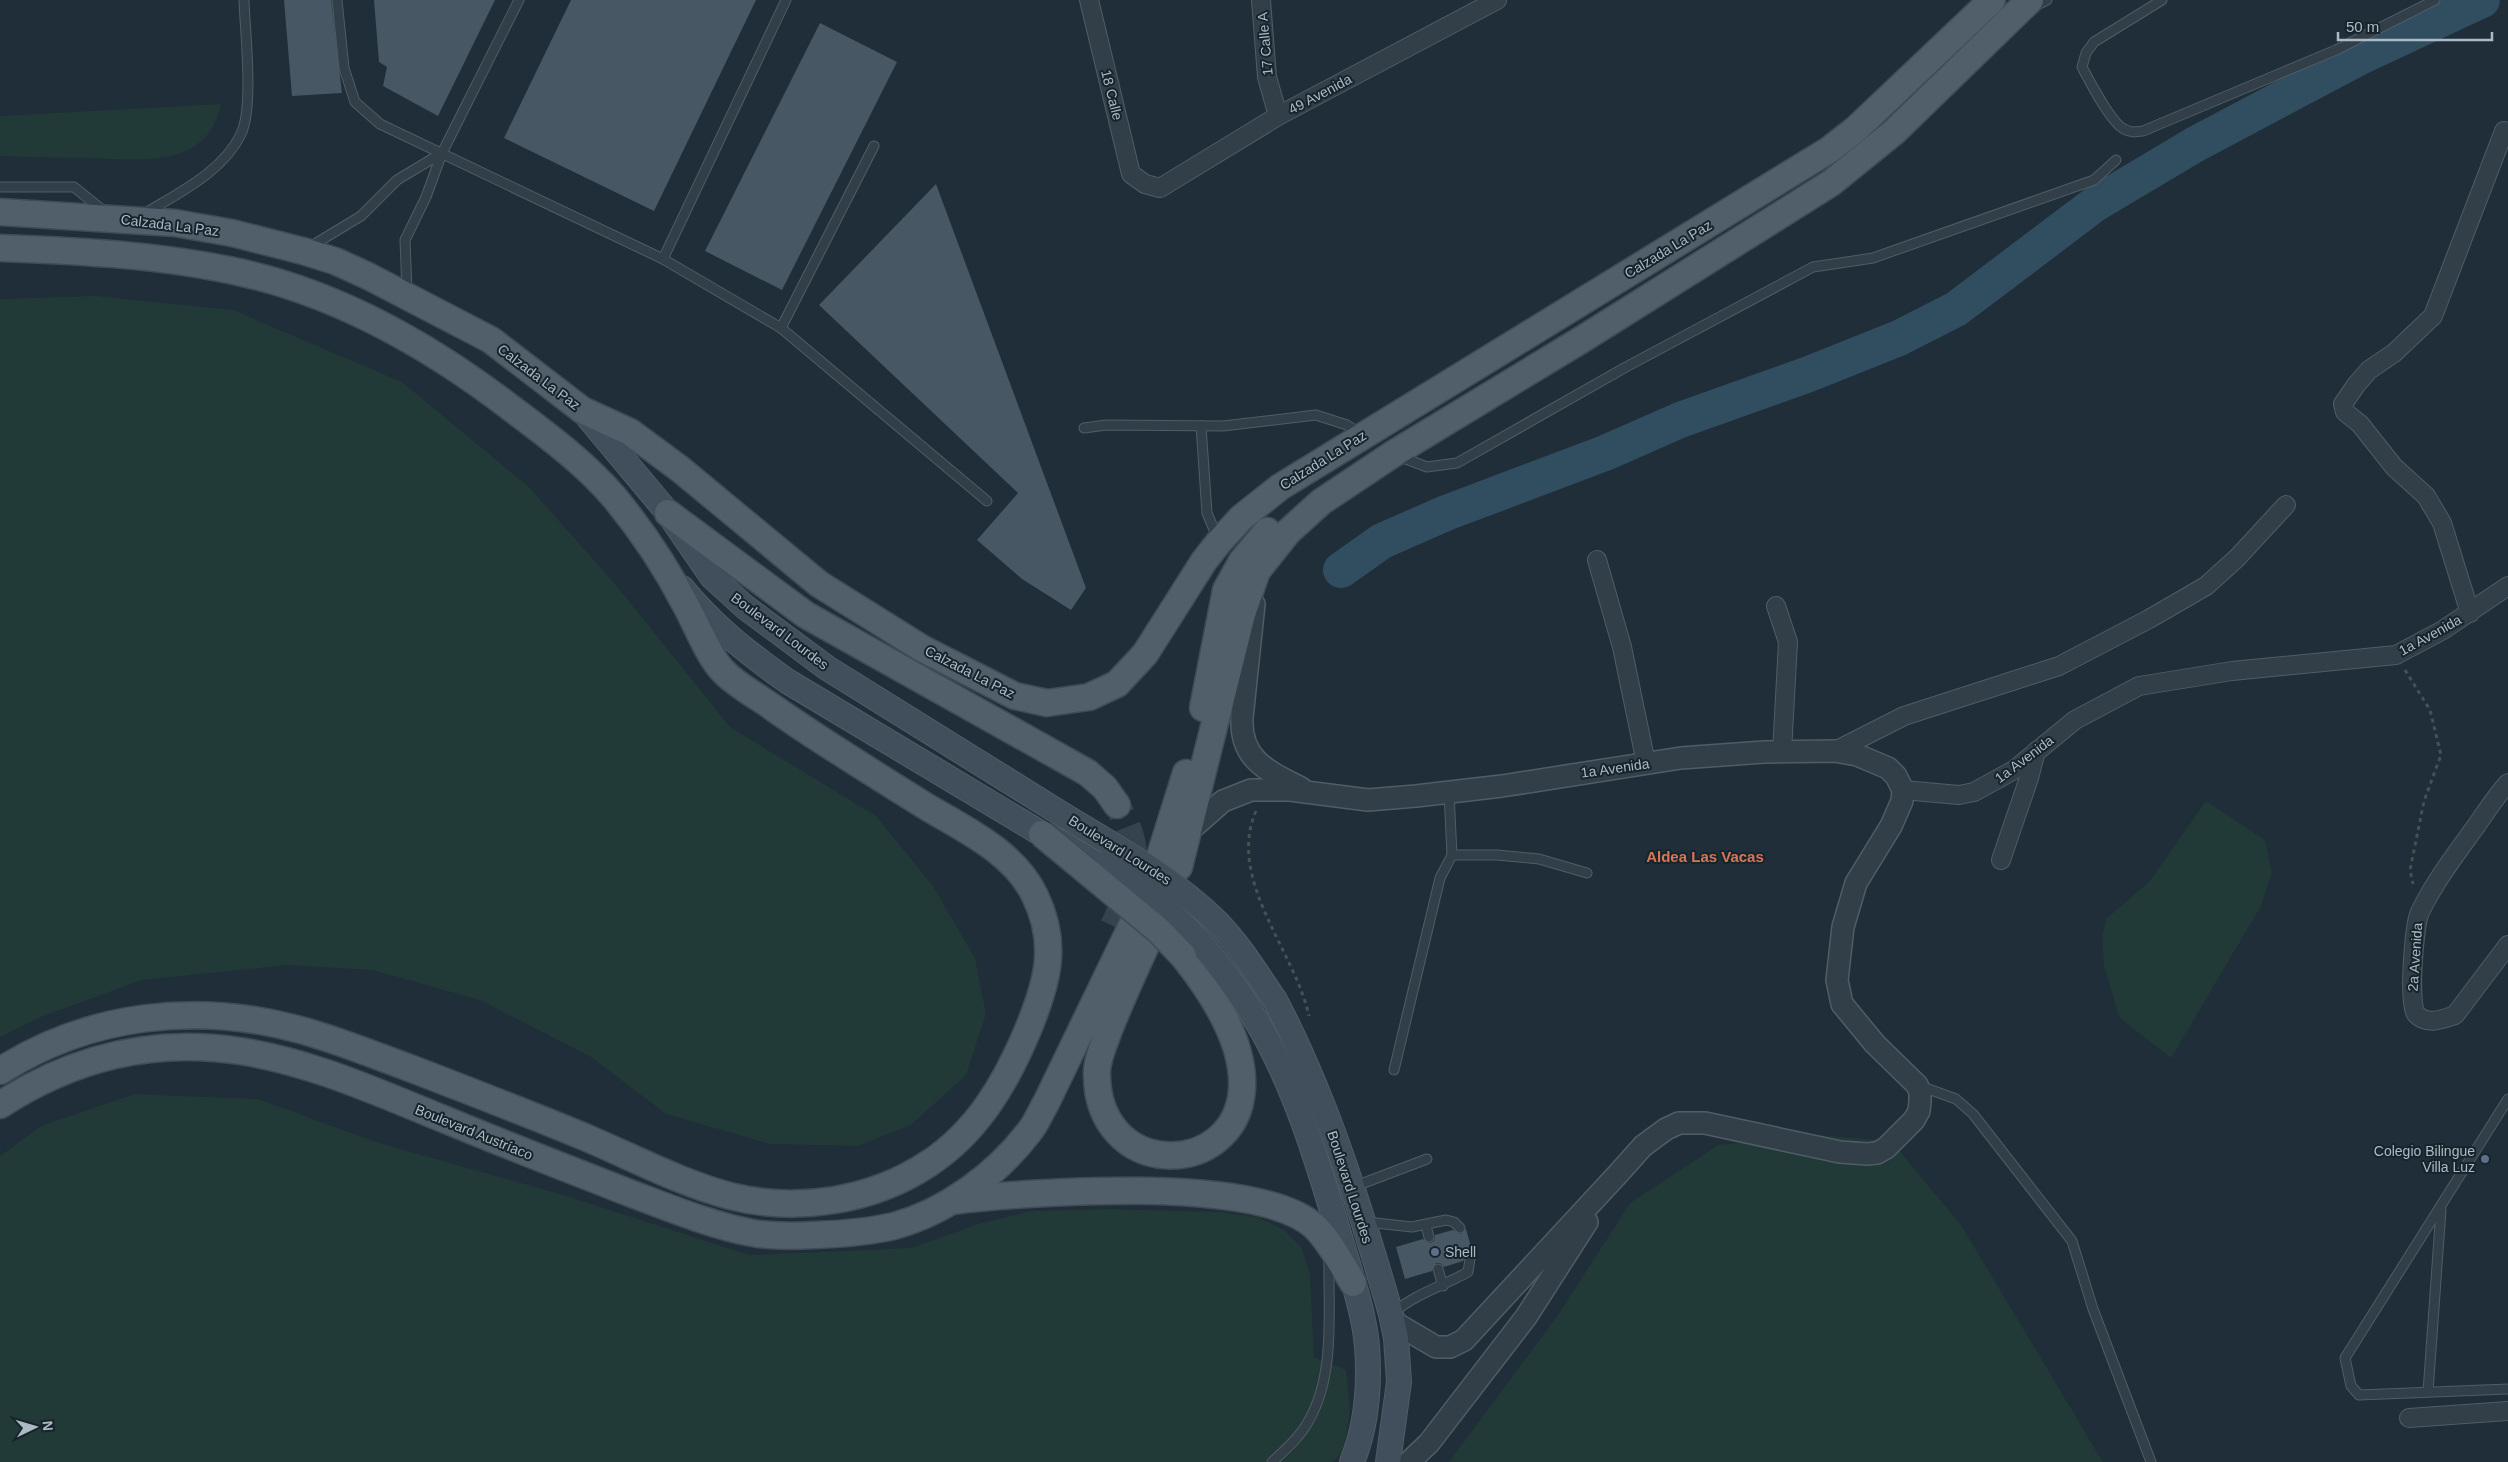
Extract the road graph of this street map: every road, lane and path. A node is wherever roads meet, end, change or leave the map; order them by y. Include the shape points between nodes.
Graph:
1 (244, 0) edge
2 (337, 0) edge
3 (519, 0) edge
4 (786, 0) edge
5 (1089, 0) edge
6 (1261, 0) edge
7 (1497, 0) edge
8 (1992, 0) edge
9 (2047, 0) edge
10 (2162, 0) edge
11 (2435, 0) edge
12 (1473, 6) edge
13 (2022, 8) edge
14 (1278, 116) junction
15 (2504, 131) dead end
16 (874, 146) dead end
17 (442, 153) junction
18 (2116, 160) dead end
19 (1145, 184) joint
20 (0, 187) edge
21 (0, 212) edge
22 (123, 218) junction
23 (0, 248) edge
24 (303, 251) junction
25 (663, 259) junction
26 (407, 294) junction
27 (781, 328) junction
28 (582, 410) junction
29 (1202, 426) junction
30 (1084, 428) dead end
31 (1362, 435) junction
32 (1393, 454) junction
33 (987, 501) dead end
34 (2286, 505) dead end
35 (668, 513) junction
36 (1305, 515) junction
37 (1212, 551) junction
38 (1597, 560) dead end
39 (666, 569) junction
40 (1257, 571) junction
41 (2508, 586) edge
42 (1776, 606) dead end
43 (2470, 613) junction
44 (2396, 655) junction
45 (2036, 750) junction
46 (1835, 751) junction
47 (1782, 752) junction
48 (1646, 764) junction
49 (2508, 783) edge
50 (1265, 789) junction
51 (1903, 790) junction
52 (1449, 793) junction
53 (1315, 794) junction
54 (1117, 805) tunnel mouth
55 (1189, 831) junction
56 (1042, 834) junction
57 (1452, 855) junction
58 (2001, 860) dead end
59 (1587, 873) dead end
60 (2418, 914) junction
61 (2508, 944) edge
62 (1302, 1053) junction
63 (1394, 1070) dead end
64 (0, 1071) edge
65 (1917, 1085) junction
66 (2508, 1099) edge
67 (0, 1105) edge
68 (1427, 1159) dead end
69 (1617, 1175) junction
70 (1351, 1188) junction
71 (949, 1202) junction
72 (2441, 1207) junction
73 (1362, 1221) junction
74 (1426, 1226) junction
75 (1460, 1228) dead end
76 (1429, 1237) dead end
77 (1330, 1246) junction
78 (1470, 1259) dead end
79 (1438, 1269) dead end
80 (1353, 1284) junction
81 (1443, 1286) junction
82 (1392, 1318) junction
83 (2508, 1390) edge
84 (2428, 1392) junction
85 (2508, 1411) edge
86 (2409, 1418) dead end
87 (1272, 1462) edge
88 (1352, 1462) edge
89 (1388, 1462) edge
90 (1409, 1462) edge
91 (2151, 1462) edge

1 - 22 lane via 248,72 242,133 231,151 196,183
2 - 17 lane via 344,68 355,102 380,124
3 - 17 lane
4 - 25 lane
5 - 19 street, 18 Calle via 1131,174
6 - 14 street, 17 Calle A via 1266,77
7 - 12 street, 49 Avenida
8 - 31 main road, Calzada La Paz via 1864,123 1829,150
9 - 13 lane
10 - 11 lane via 2094,42 2082,66 2093,90 2122,128 2133,133 2336,50
12 - 14 street, 49 Avenida
13 - 32 main road via 1894,132 1831,183
14 - 19 street, 49 Avenida via 1160,188
15 - 43 street via 2433,316 2394,353 2369,370 2343,404 2345,412 2360,424 2394,467 2426,496 2442,524
16 - 27 lane
17 - 24 lane via 397,180 360,216
17 - 25 lane
17 - 26 lane via 405,240
18 - 32 lane via 2094,180 1873,258 1813,267 1626,367 1457,463 1427,467
20 - 22 lane via 74,187
21 - 22 main road, Calzada La Paz
22 - 24 main road, Calzada La Paz via 175,223
23 - 39 main road via 182,261 248,273 312,293 363,314 421,346 475,382 565,450 617,501 651,543
24 - 26 main road, Calzada La Paz via 335,261
25 - 27 lane
26 - 28 main road, Calzada La Paz via 491,340
27 - 33 lane
28 - 35 main road, Boulevard Lourdes
28 - 37 main road, Calzada La Paz via 630,432 680,468 819,584 923,649 1030,701 1047,703 1089,697 1116,684 1145,654
29 - 30 lane via 1106,425
29 - 31 lane via 1316,415 1347,425
29 - 37 lane
31 - 37 main road, Calzada La Paz via 1269,495 1242,518
32 - 36 main road
34 - 46 street via 2206,586 2150,619 2059,666 1904,716
35 - 54 main road via 796,609 1088,773 1105,788
35 - 62 main road, Boulevard Lourdes, bridge via 712,577 778,633 827,668 1178,887 1217,923 1275,1000
36 - 40 main road
36 - 55 main road via 1264,532 1242,561 1226,590 1170,861
38 - 48 street via 1622,647
39 - 56 main road, Boulevard Lourdes via 716,624 748,653 787,681
39 - 64 main road via 720,670 849,760 976,837 1015,867 1041,910 1048,945 1048,974 1002,1086 965,1134 925,1166 899,1181 846,1198 801,1203 738,1198 710,1190 517,1108 326,1037 242,1017 185,1014 112,1023 86,1029 38,1049
40 - 53 street, 1a Avenida via 1242,718 1244,744 1252,758 1265,768
40 - 55 main road via 1242,614
41 - 43 street, 1a Avenida
42 - 47 street via 1788,642
43 - 44 street, 1a Avenida
44 - 45 street, 1a Avenida via 2232,671 2139,686 2075,720
44 - 60 path, 2a Avenida via 2430,710 2440,755 2424,801 2410,870
45 - 51 street, 1a Avenida via 2014,770 1974,792 1959,795
45 - 58 street
46 - 47 street, 1a Avenida
46 - 51 street, 1a Avenida via 1857,755 1888,768
47 - 48 street, 1a Avenida via 1681,758
48 - 52 street, 1a Avenida
49 - 60 street via 2444,870
50 - 53 street, 1a Avenida
50 - 55 street, 1a Avenida via 1229,797
50 - 62 path via 1249,825 1247,851 1252,879 1307,1007 1311,1023
51 - 65 street via 1902,801 1891,826 1856,883 1843,928 1837,980 1842,1004 1875,1044
52 - 53 street, 1a Avenida via 1368,800
52 - 57 lane
56 - 71 main road, bridge via 1158,930 1182,956 1225,1022 1238,1056 1242,1088 1235,1114 1215,1141 1190,1153 1172,1155 1142,1150 1123,1139 1114,1128 1105,1113 1098,1061 1132,927 1031,1129 1014,1150 984,1177
56 - 80 main road, Boulevard Lourdes, bridge via 1106,863 1180,922 1227,976 1277,1060 1302,1121
57 - 59 lane via 1539,859
57 - 63 lane via 1440,878
60 - 61 street, 2a Avenida via 2412,1003 2416,1014 2427,1021 2455,1015
62 - 70 main road, Boulevard Lourdes
65 - 69 street via 1921,1097 1919,1111 1909,1126 1877,1153 1840,1152 1705,1123 1679,1124 1653,1137
65 - 91 lane via 1956,1099 1973,1114 2072,1242 2093,1309
66 - 72 lane
67 - 71 main road, Boulevard Austríaco via 68,1068 100,1058 164,1048 237,1051 319,1070 660,1204 756,1233 820,1235 875,1229 912,1220
68 - 70 lane
69 - 82 street via 1464,1340 1450,1347 1436,1347
69 - 90 street via 1526,1317 1429,1442
70 - 73 main road, Boulevard Lourdes
71 - 77 main road via 1028,1193 1222,1195 1294,1214 1314,1227
72 - 84 lane
72 - 84 lane via 2345,1358 2351,1386 2359,1395
73 - 74 lane
73 - 82 main road, Boulevard Lourdes
74 - 75 lane via 1446,1220
74 - 76 lane
77 - 80 main road
77 - 87 lane via 1327,1358 1322,1389 1305,1426
78 - 81 lane via 1468,1272
79 - 81 lane
80 - 88 main road, Boulevard Lourdes via 1366,1344 1368,1380 1365,1419
81 - 82 lane via 1409,1299
82 - 89 main road, Boulevard Lourdes via 1399,1382
83 - 84 lane
85 - 86 street

